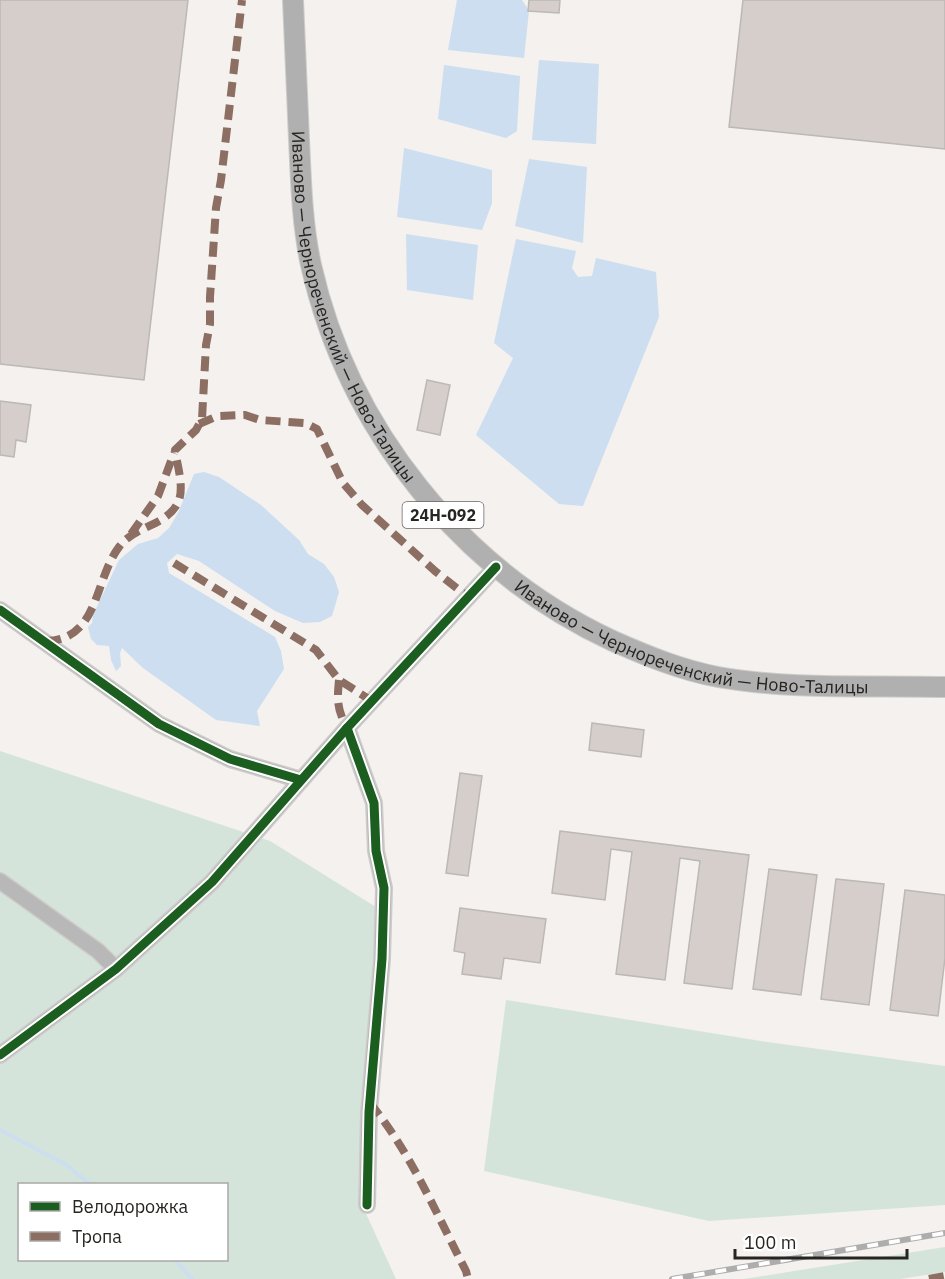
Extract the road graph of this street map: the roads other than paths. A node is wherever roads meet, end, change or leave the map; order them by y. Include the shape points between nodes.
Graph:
1 (293, 0) edge
2 (496, 567) junction
3 (0, 610) edge
4 (945, 687) edge
5 (347, 728) junction
6 (301, 780) junction
7 (0, 881) edge
8 (116, 969) junction
9 (0, 1055) edge
10 (367, 1205) dead end

1 - 2 main road, Иваново — Чернореченский — Ново-Талицы / 24Н-092 via 303,210 311,264 334,341 350,380 396,457 428,500
2 - 4 main road, Иваново — Чернореченский — Ново-Талицы / 24Н-092 via 562,614 633,650 680,668 719,677 794,684
2 - 5 street
3 - 6 street via 159,724 230,759
5 - 6 street
5 - 10 street via 374,803 376,850 384,888
6 - 8 street via 212,882
7 - 8 street via 98,951
8 - 9 street

